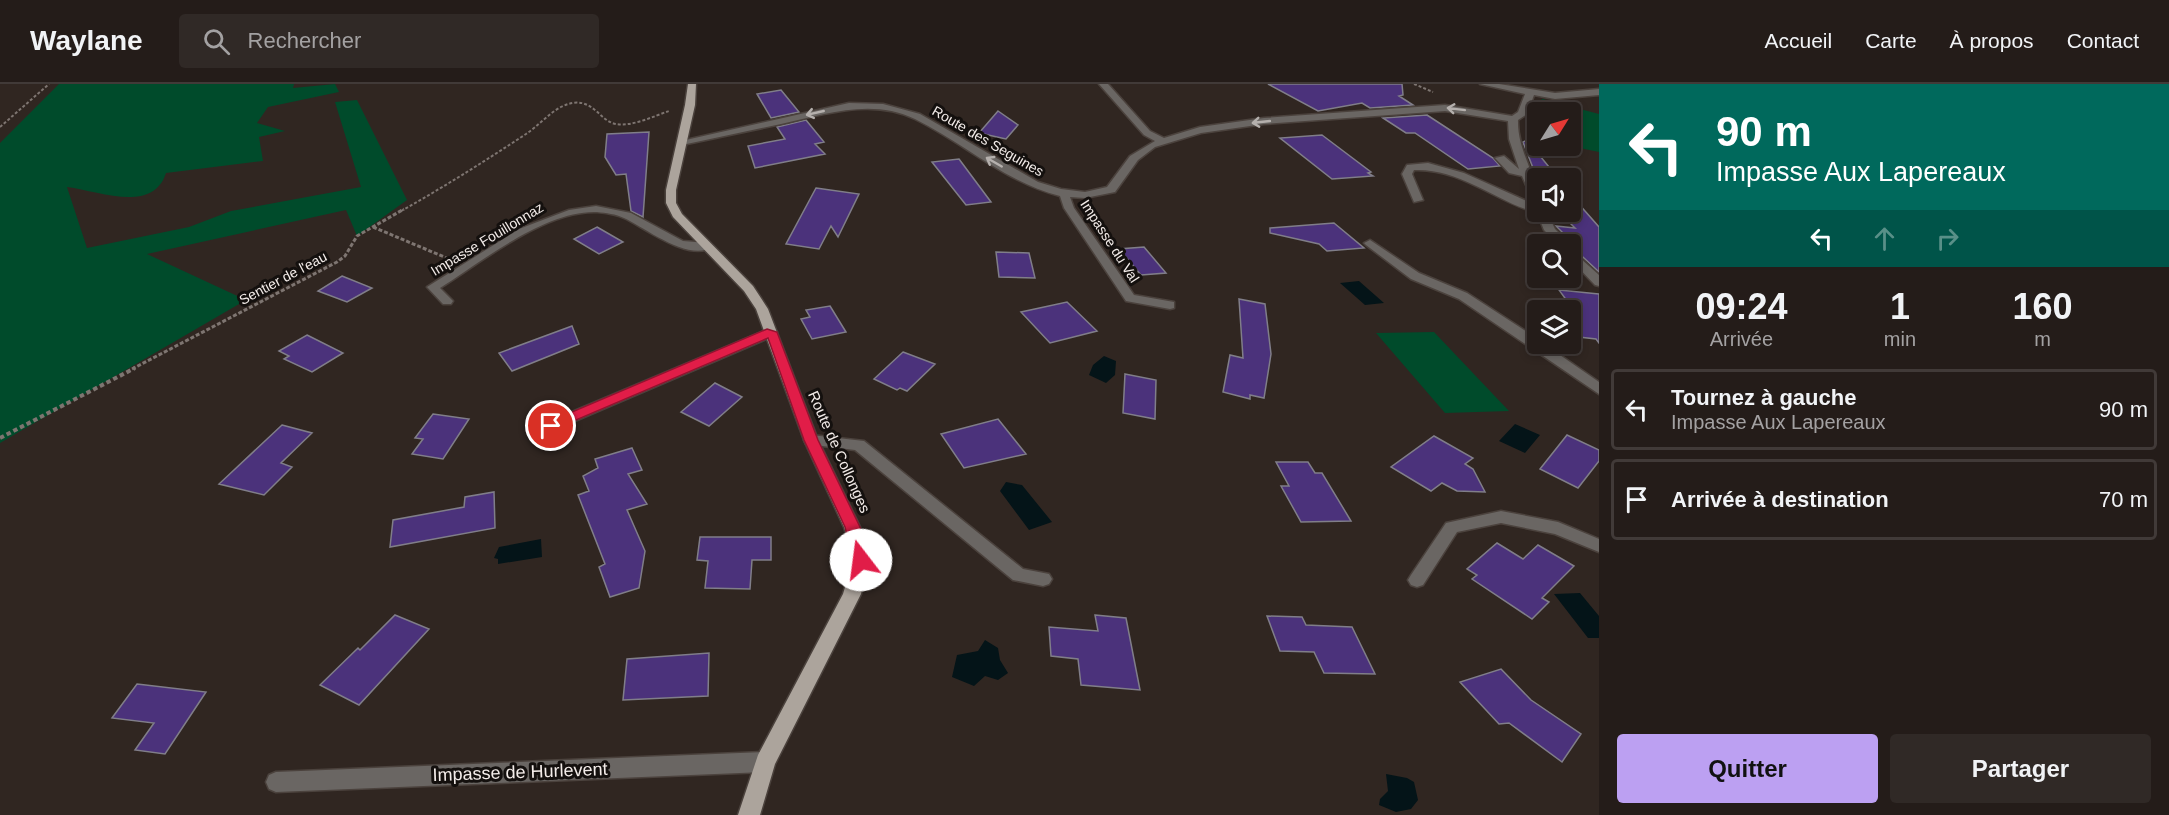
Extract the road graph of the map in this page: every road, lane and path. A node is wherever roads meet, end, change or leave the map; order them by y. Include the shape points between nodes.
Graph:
1 (49, 84) edge
2 (692, 84) edge
3 (1103, 84) edge
4 (1484, 84) edge
5 (1599, 92) edge
6 (1530, 93) junction
7 (1555, 96) junction
8 (1588, 102) dead end
9 (690, 105) junction
10 (1514, 119) junction
11 (0, 127) edge
12 (1161, 140) junction
13 (682, 142) junction
14 (1500, 158) dead end
15 (1526, 174) joint
16 (1065, 196) junction
17 (1418, 200) dead end
18 (1527, 207) edge
19 (372, 226) junction
20 (1370, 243) dead end
21 (707, 246) junction
22 (1581, 263) edge
23 (468, 266) junction
24 (1599, 282) edge
25 (447, 301) dead end
26 (1170, 305) dead end
27 (771, 332) junction
28 (1599, 389) edge
29 (551, 426) dead end
30 (0, 438) edge
31 (811, 440) junction
32 (1599, 546) edge
33 (1043, 579) dead end
34 (1417, 580) dead end
35 (765, 762) junction
36 (276, 782) dead end
37 (749, 815) edge

1 - 11 path
2 - 9 main road, Route de Collonges
3 - 12 street via 1147,133
4 - 6 street
5 - 7 street
6 - 7 street
6 - 10 street via 1522,114
7 - 8 street
9 - 13 main road, Route de Collonges
9 - 19 path, Sentier de l'eau via 626,124 608,121 598,110 581,103 563,106 440,189
10 -> 12 street, Route des Seguines via 1445,108 1264,121
10 - 15 street via 1512,127
12 - 16 street, Route des Seguines via 1134,158 1111,190 1097,195
16 -> 13 street, Route des Seguines via 1006,169 917,116 877,106 849,106
13 - 21 main road, Route de Collonges via 671,203 677,215
14 - 15 street via 1513,171
16 - 26 street, Impasse du Val via 1069,208 1130,298
17 - 18 street via 1407,174 1411,167 1424,165 1472,180
19 - 23 path
19 - 30 path, Sentier de l'eau via 357,236 337,262
20 - 28 street via 1415,276 1463,296 1511,326
21 - 23 street, Impasse Fouillonnaz via 680,244 617,212 595,208 571,210 550,217
21 - 27 main road, Route de Collonges via 749,289
22 - 24 street
23 - 25 street, Impasse Fouillonnaz via 433,287
27 - 29 street
27 - 31 main road, Route de Collonges
31 - 33 street via 859,445 1019,575
31 - 35 main road, Route de Collonges via 852,527 861,560 852,594
32 - 34 street via 1558,528 1501,517 1452,527
35 - 36 street, Impasse de Hurlevent
35 - 37 main road, Route de Collonges

